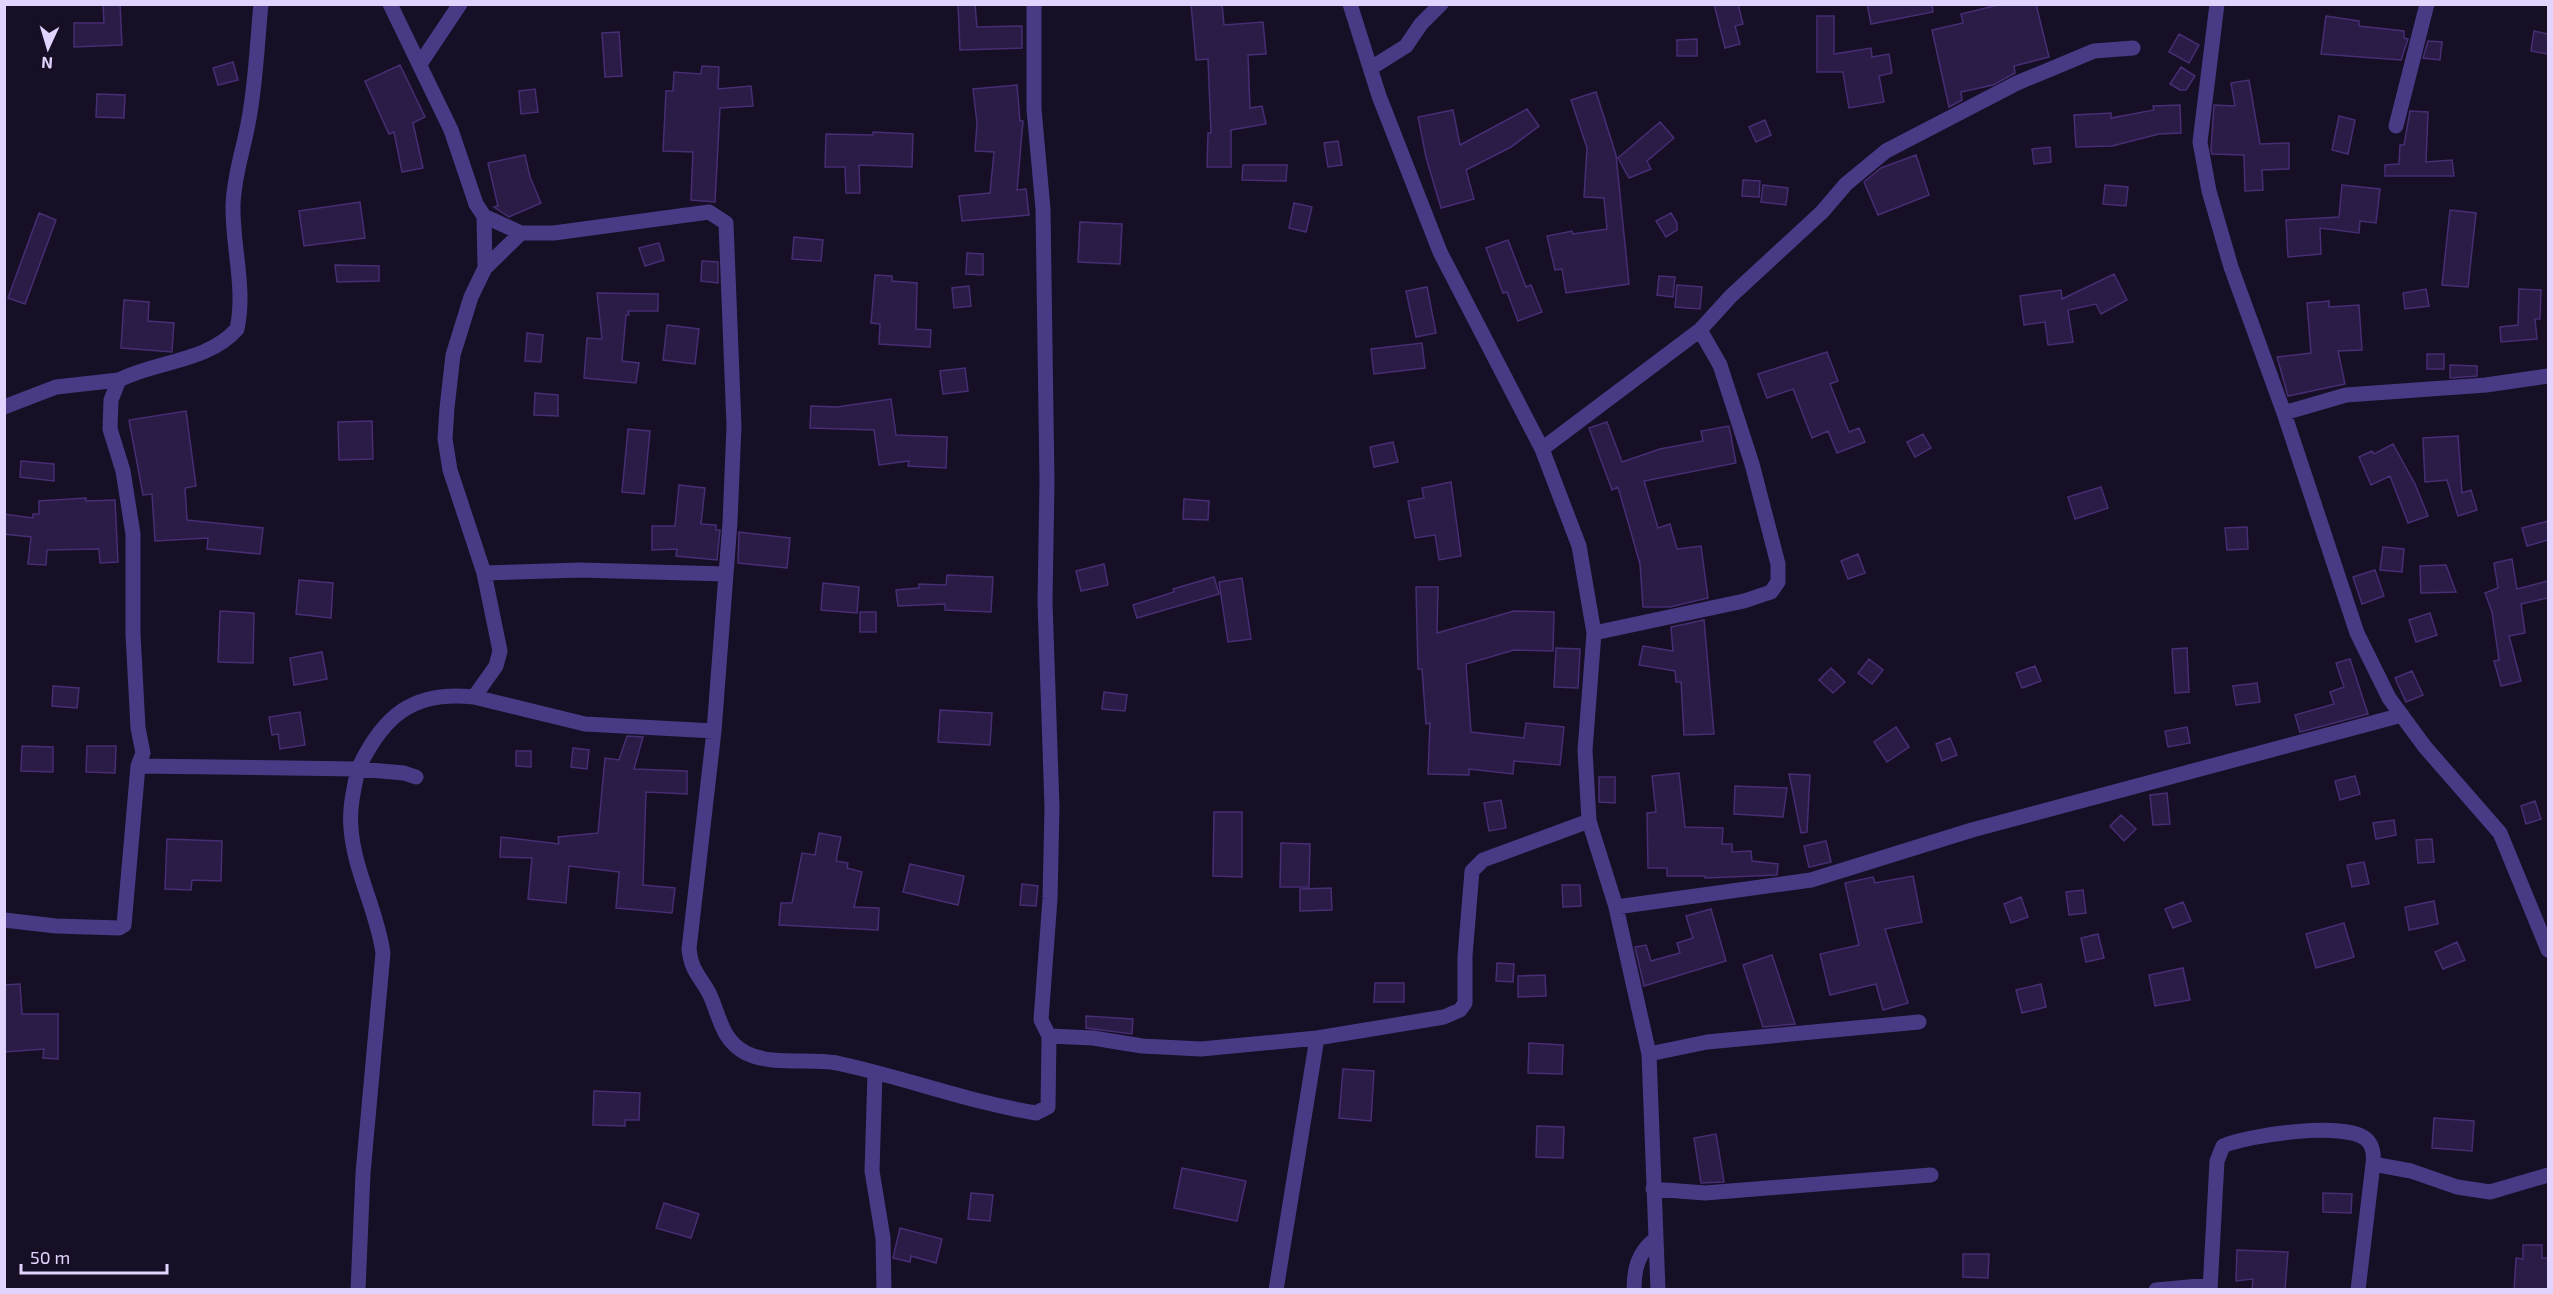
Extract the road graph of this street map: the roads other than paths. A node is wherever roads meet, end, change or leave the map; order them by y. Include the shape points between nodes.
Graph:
1 (261, 4) edge
2 (390, 4) edge
3 (460, 4) edge
4 (1034, 4) edge
5 (1350, 4) edge
6 (1441, 4) edge
7 (2217, 4) edge
8 (2427, 4) edge
9 (2133, 48) dead end
10 (420, 64) junction
11 (1371, 68) junction
12 (2396, 126) dead end
13 (484, 216) junction
14 (521, 233) junction
15 (485, 268) junction
16 (1700, 330) junction
17 (2548, 376) edge
18 (119, 380) junction
19 (4, 407) edge
20 (2284, 413) junction
21 (1542, 449) junction
22 (484, 573) junction
23 (725, 574) junction
24 (1594, 633) junction
25 (474, 698) junction
26 (2402, 716) junction
27 (714, 731) junction
28 (138, 766) junction
29 (358, 769) junction
30 (416, 777) dead end
31 (1589, 821) junction
32 (1616, 907) junction
33 (4, 920) edge
34 (2548, 950) edge
35 (1919, 1022) dead end
36 (1049, 1036) junction
37 (1317, 1038) junction
38 (1649, 1054) junction
39 (875, 1073) junction
40 (2373, 1164) junction
41 (1931, 1175) dead end
42 (2548, 1175) edge
43 (1653, 1190) junction
44 (1654, 1240) junction
45 (2210, 1287) edge
46 (357, 1290) edge
47 (885, 1290) edge
48 (1276, 1290) edge
49 (1634, 1290) edge
50 (1658, 1290) edge
51 (2156, 1290) edge
52 (2358, 1290) edge

1 - 18 street via 255,77 248,125 237,162 233,205 240,297 237,329 219,344 192,356
2 - 10 street
3 - 10 street
4 - 36 street via 1034,109 1043,209 1052,807 1041,1020
5 - 11 street
6 - 11 street via 1406,46
7 - 20 street via 2200,142 2209,191 2231,267
8 - 12 street
9 - 16 street via 2094,51 2017,83 1886,151 1846,184
10 - 13 street
11 - 21 street via 1440,252
13 - 14 street
13 - 15 street
14 - 15 street
14 - 23 street via 615,227 685,213 709,212 726,223 734,426
15 - 22 street via 462,320 453,355 445,439 450,470
16 - 21 street
16 - 24 street via 1720,365 1752,464 1778,564 1778,582 1771,592 1744,601
17 - 20 street via 2486,385 2346,395
18 - 19 street via 56,387
18 - 28 street via 111,400 110,429 123,471 133,534 133,633 143,753
20 - 26 street via 2357,633
21 - 24 street via 1579,546
22 - 23 street via 580,570
22 - 25 street via 500,651 496,666
23 - 27 street
24 - 31 street via 1585,750
25 - 27 street via 585,724
25 - 29 street via 427,698 406,707 384,725
26 - 32 street via 1995,823 1811,880
26 - 34 street via 2500,833
27 - 39 street via 689,949 691,966 708,993 726,1036 748,1054 835,1063
28 - 29 street
28 - 33 street via 124,925 56,926
29 - 30 street via 404,772
29 - 46 street via 350,806 351,829 357,862 380,925 383,953 363,1173
31 - 32 street
31 - 37 street via 1483,860 1472,871 1465,1003 1460,1010 1444,1017
32 - 38 street
35 - 38 street via 1707,1042
36 - 37 street via 1201,1049
36 - 39 street via 1048,1107 1035,1113
37 - 48 street
38 - 43 street
39 - 47 street via 872,1172 883,1238
40 - 42 street via 2490,1192
40 - 45 street via 2368,1140 2341,1131 2267,1134 2223,1146 2217,1161
40 - 52 street
41 - 43 street via 1705,1193
43 - 44 street
44 - 49 street via 1638,1258
44 - 50 street
45 - 51 street

